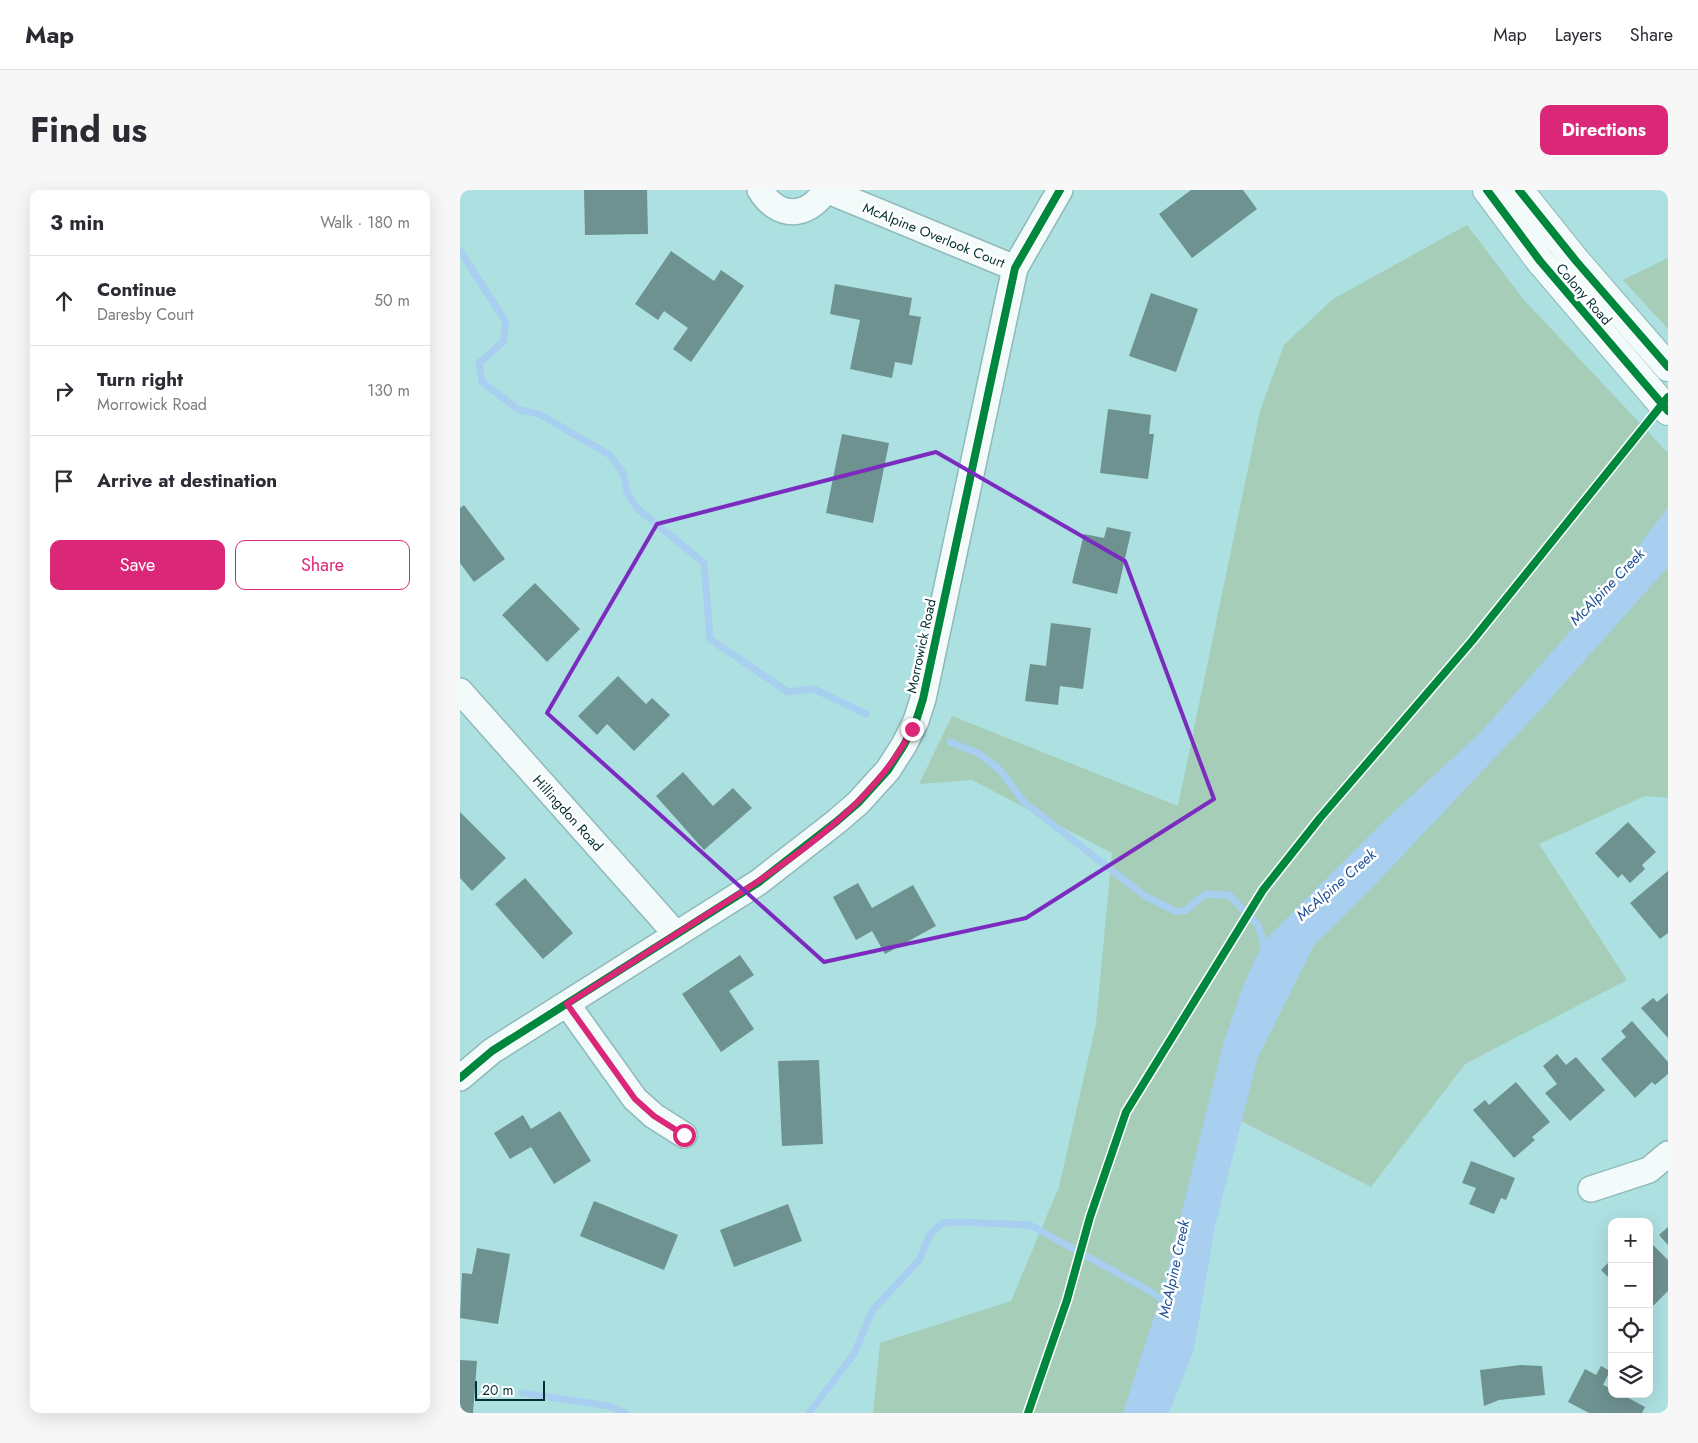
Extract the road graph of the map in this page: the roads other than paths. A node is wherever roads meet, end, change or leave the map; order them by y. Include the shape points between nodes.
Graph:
1 (760, 190) edge
2 (826, 190) edge
3 (1060, 190) edge
4 (1487, 190) edge
5 (1520, 190) edge
6 (1015, 268) junction
7 (1668, 367) edge
8 (1668, 411) edge
9 (460, 691) edge
10 (676, 934) junction
11 (567, 1004) junction
12 (460, 1078) edge
13 (684, 1135) dead end
14 (1668, 1154) edge
15 (1591, 1189) dead end

1 - 2 street, McAlpine Overlook Court via 768,203 792,212 818,202
2 - 6 street, McAlpine Overlook Court
3 - 6 street, Morrowick Road
4 - 8 main road, Colony Road via 1540,261
5 - 7 main road, Colony Road via 1576,261
6 - 10 street, Morrowick Road via 923,699 904,745 888,770 836,822 759,882
9 - 10 street, Hillingdon Road
10 - 11 street, Morrowick Road
11 - 12 street, Morrowick Road via 492,1051
11 - 13 street via 635,1099
14 - 15 street via 1649,1170

